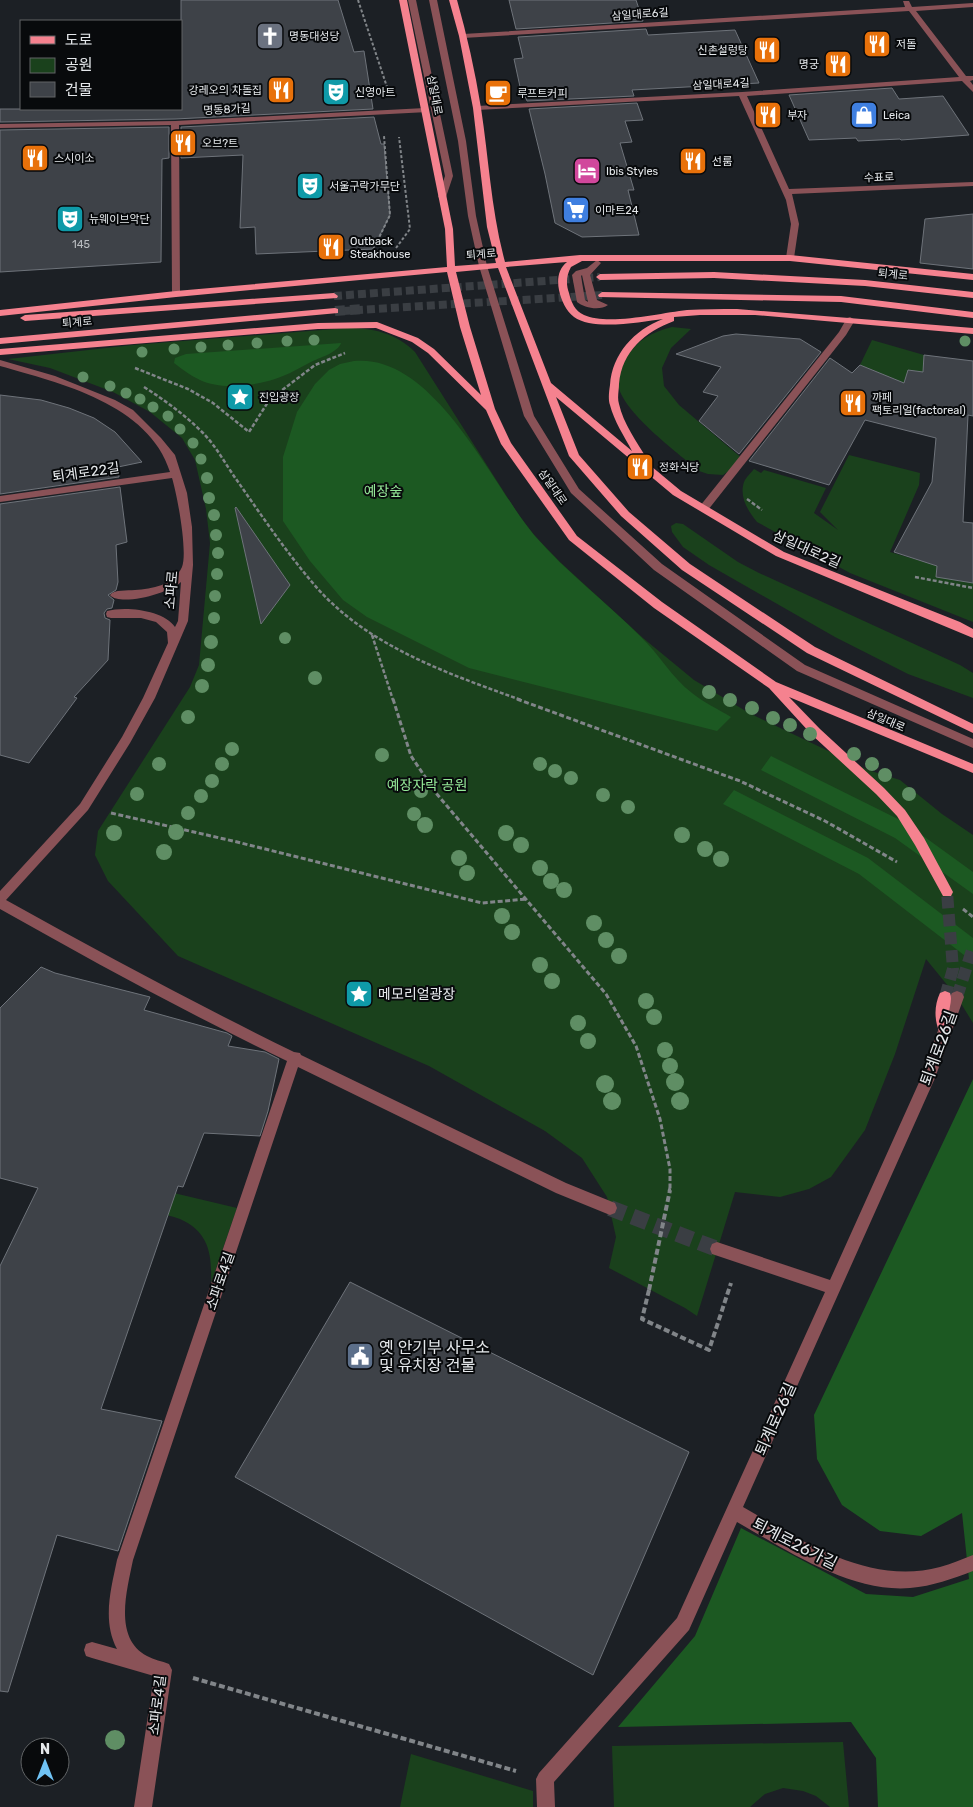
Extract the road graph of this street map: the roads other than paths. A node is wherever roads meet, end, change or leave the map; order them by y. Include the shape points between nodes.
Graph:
1 (403, 0) edge
2 (412, 0) edge
3 (433, 0) edge
4 (453, 0) edge
5 (904, 0) edge
6 (973, 5) edge
7 (909, 8) junction
8 (463, 36) junction
9 (969, 78) edge
10 (973, 90) edge
11 (742, 94) junction
12 (476, 108) junction
13 (425, 110) junction
14 (175, 123) junction
15 (0, 126) edge
16 (973, 184) edge
17 (786, 192) junction
18 (442, 197) junction
19 (580, 258) junction
20 (790, 258) junction
21 (501, 265) junction
22 (483, 266) junction
23 (451, 269) junction
24 (600, 277) tunnel mouth
25 (973, 277) edge
26 (176, 294) junction
27 (602, 295) tunnel mouth
28 (973, 295) edge
29 (334, 296) tunnel mouth
30 (582, 302) joint
31 (335, 312) tunnel mouth
32 (700, 312) junction
33 (0, 314) edge
34 (973, 315) edge
35 (0, 320) edge
36 (850, 320) junction
37 (973, 331) edge
38 (0, 342) edge
39 (0, 352) edge
40 (0, 363) edge
41 (546, 384) junction
42 (490, 409) junction
43 (644, 464) junction
44 (177, 474) junction
45 (0, 499) edge
46 (704, 508) junction
47 (188, 565) junction
48 (115, 595) dead end
49 (111, 614) dead end
50 (973, 634) edge
51 (173, 642) junction
52 (772, 685) junction
53 (973, 729) edge
54 (973, 744) edge
55 (970, 768) edge
56 (946, 892) tunnel mouth
57 (0, 899) edge
58 (0, 903) edge
59 (951, 997) tunnel mouth
60 (295, 1057) junction
61 (610, 1208) tunnel mouth
62 (717, 1249) tunnel mouth
63 (834, 1288) junction
64 (734, 1511) junction
65 (973, 1563) edge
66 (92, 1650) dead end
67 (163, 1670) junction
68 (143, 1807) edge
69 (546, 1807) edge

1 - 13 main road, 삼일대로
2 - 18 street via 449,176
3 - 22 street, 삼일대로 via 462,140 472,216
4 - 8 main road
5 - 7 street
6 - 7 street, 삼일대로6길
7 - 8 street, 삼일대로6길
7 - 9 street
8 - 12 main road
9 - 10 street
9 - 11 street, 삼일대로4길
11 - 12 street, 삼일대로4길
11 - 17 street
12 - 21 main road via 491,226
13 - 14 street, 명동8가길
13 - 18 main road, 삼일대로
14 - 15 street, 명동8가길
14 - 26 street
16 - 17 street, 수표로
17 - 20 street via 795,224
18 - 23 main road, 삼일대로
19 - 20 main road, 퇴계로
19 - 21 main road, 퇴계로
19 - 32 main road via 567,266 563,276 566,302 575,314 612,321
20 - 25 main road, 퇴계로
21 - 22 main road, 퇴계로
21 - 41 main road
22 - 23 main road, 퇴계로
22 - 54 street, 삼일대로 via 529,416 575,491 658,567 801,668
23 - 26 main road, 퇴계로
23 - 42 main road, 삼일대로
24 - 28 main road, 퇴계로 via 714,275 865,283
26 - 33 main road, 퇴계로
27 - 34 main road via 841,299
29 - 35 main road, 퇴계로
30 - 30 street via 604,305 593,302 586,275 590,272 597,263 590,271 576,275
31 - 38 main road, 퇴계로
32 - 36 main road
32 - 43 main road via 676,317 654,327 633,341 620,358 614,376 614,402
36 - 37 main road
36 - 46 street
39 - 42 main road via 318,326 377,326 415,340 431,351
40 - 44 street, 소파로 via 78,387 130,412 170,455
41 - 43 main road, 삼일대로2길
41 - 53 main road via 574,456 625,514 686,567 811,650
42 - 52 main road, 삼일대로 via 506,444 573,538 658,606
43 - 46 main road, 삼일대로2길 via 677,493
44 - 45 street, 퇴계로22길
44 - 47 street, 소파로 via 187,527
46 - 50 main road, 삼일대로2길 via 780,554
47 - 48 street via 182,577 162,589
47 - 51 street, 소파로 via 183,621
49 - 51 street via 154,617 169,627
51 - 57 street, 소파로 via 144,706 84,807
52 - 55 main road, 삼일대로
52 - 56 main road via 842,758 900,812 918,838
58 - 60 street via 211,1018
59 - 63 street, 퇴계로26길 via 945,1029 928,1078
60 - 61 street via 552,1184
60 - 67 street, 소파로4길 via 126,1560 116,1629 126,1648 138,1660
62 - 63 street
63 - 64 street, 퇴계로26길
64 - 65 street, 퇴계로26가길 via 825,1562 875,1578 924,1579 951,1573
64 - 69 street, 퇴계로26길 via 683,1624 545,1779
66 - 67 street
67 - 68 street, 소파로4길

